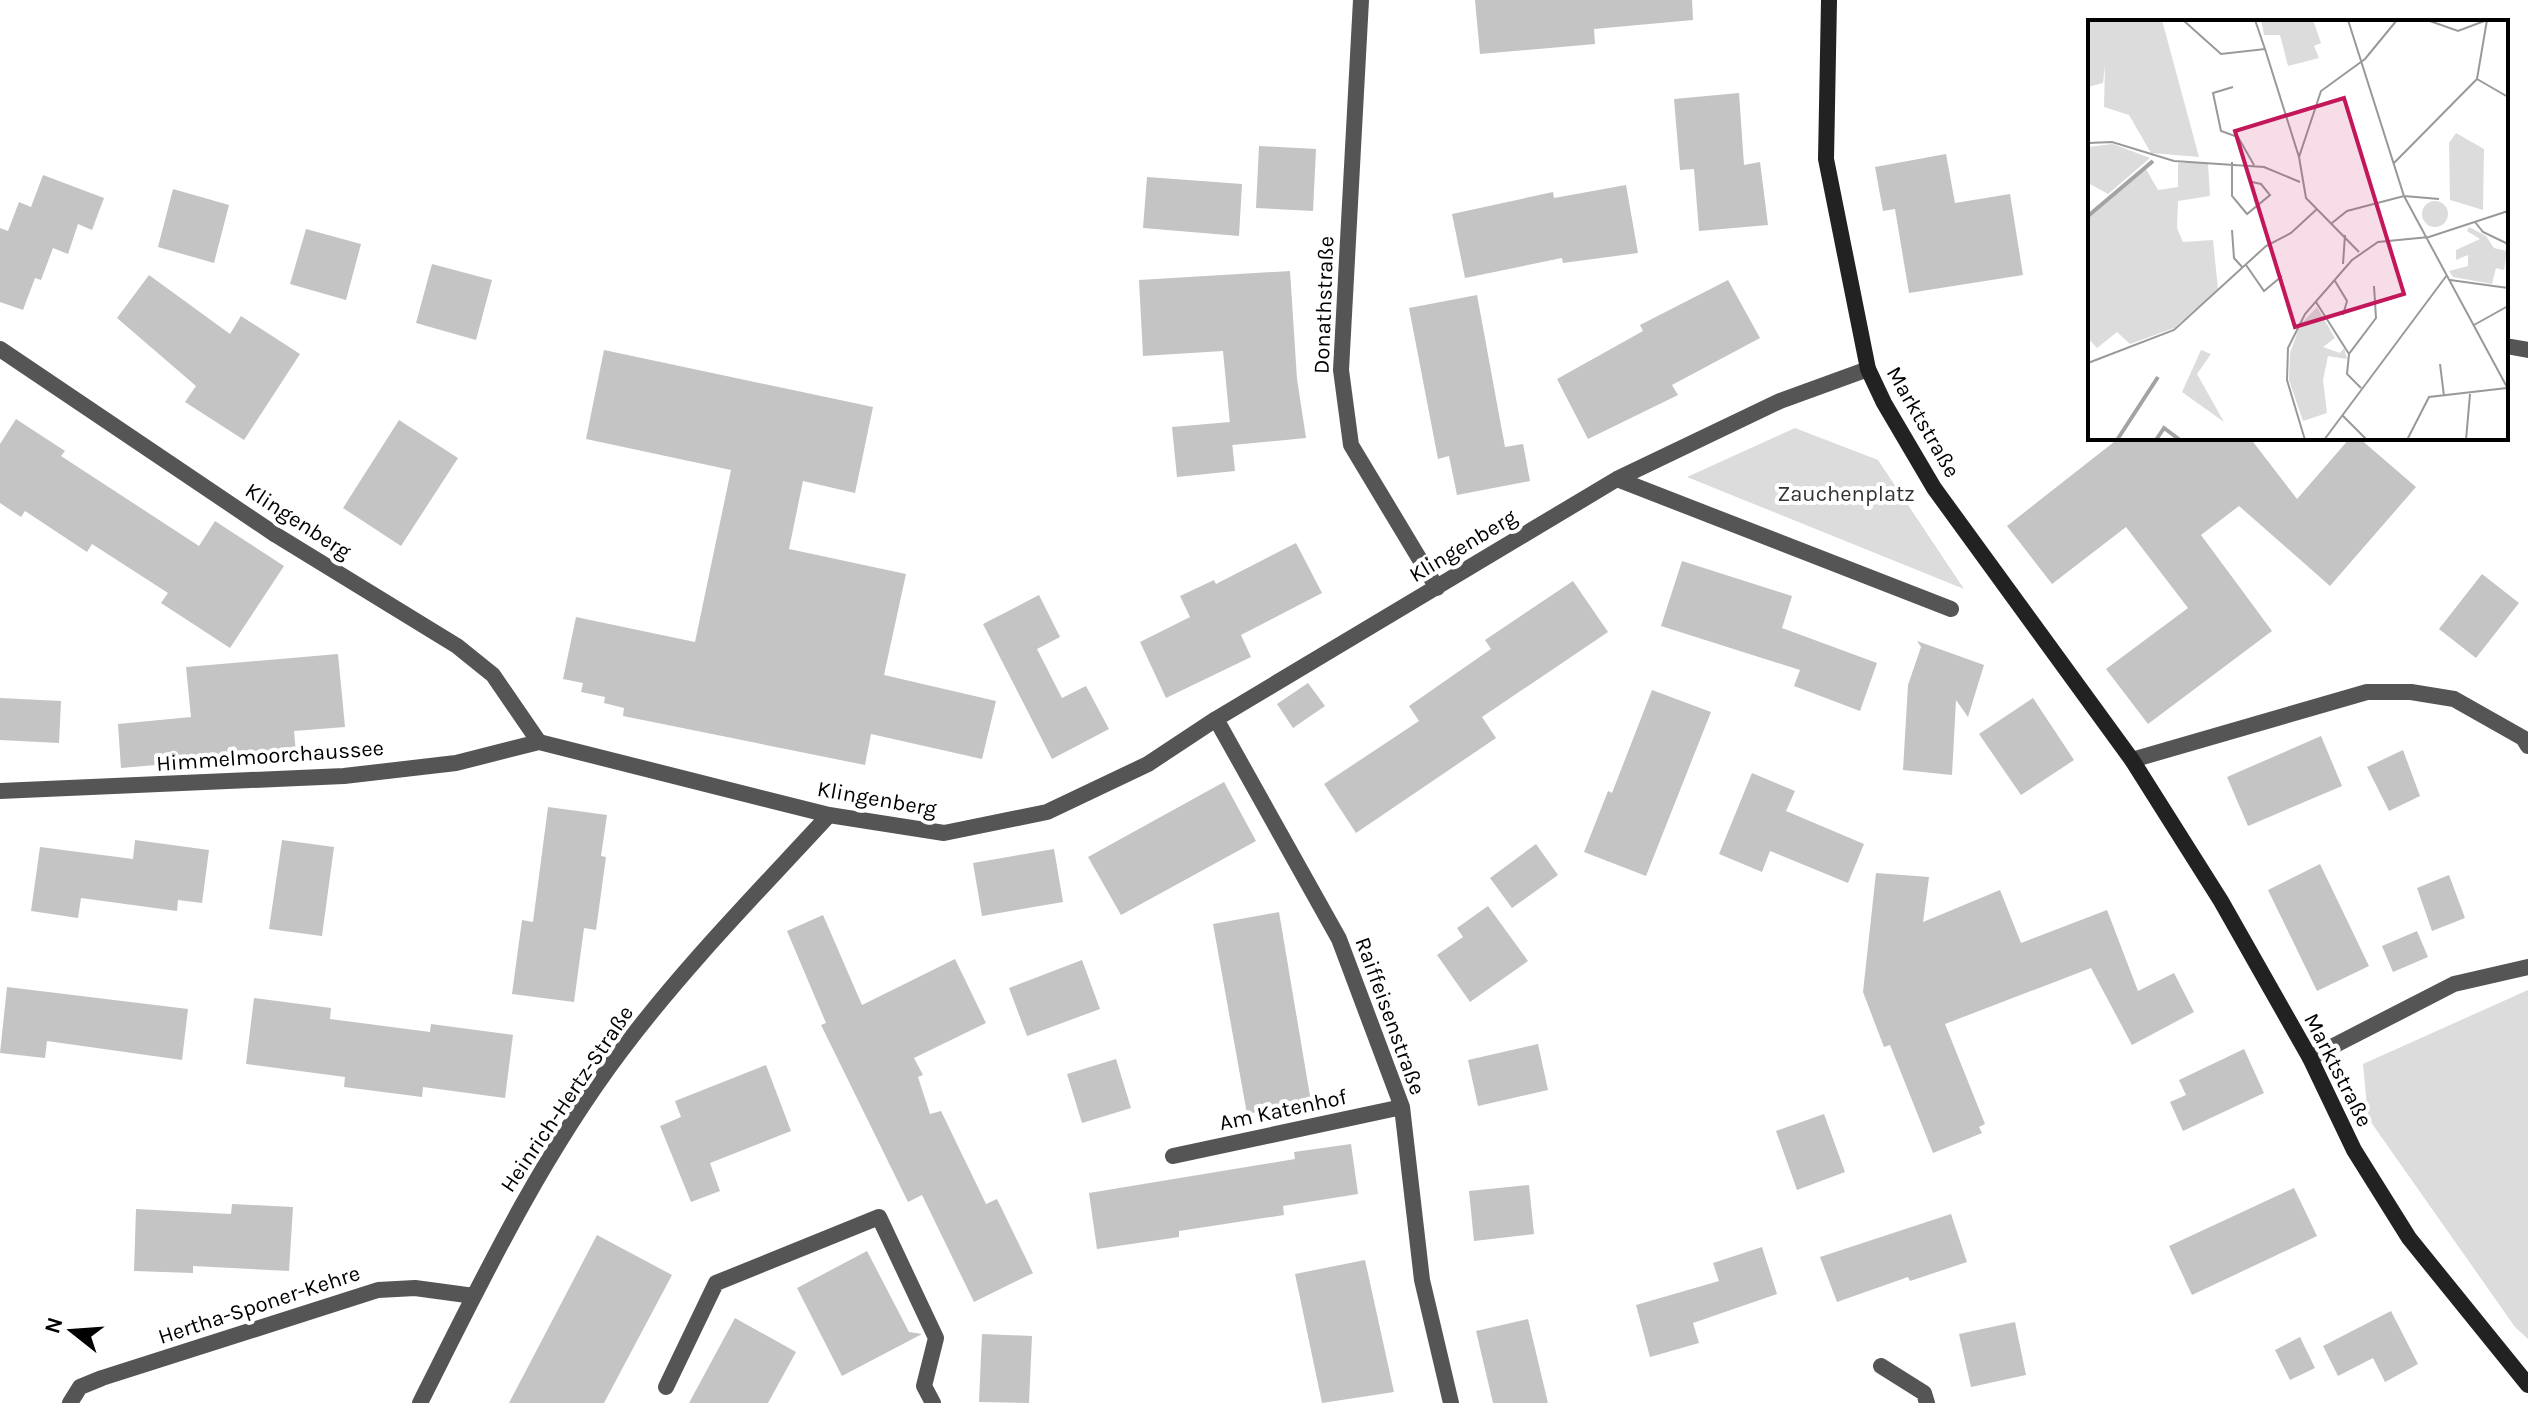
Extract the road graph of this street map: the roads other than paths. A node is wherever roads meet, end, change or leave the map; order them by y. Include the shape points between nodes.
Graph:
1 (1361, 0) edge
2 (1829, 0) edge
3 (2508, 346) edge
4 (0, 349) edge
5 (2528, 350) edge
6 (1868, 369) junction
7 (1617, 479) junction
8 (1437, 588) junction
9 (1951, 609) dead end
10 (1216, 719) junction
11 (539, 742) junction
12 (2528, 746) edge
13 (2132, 760) junction
14 (0, 791) edge
15 (829, 815) junction
16 (2528, 967) edge
17 (2310, 1058) junction
18 (1402, 1107) junction
19 (1173, 1156) dead end
20 (474, 1296) junction
21 (1881, 1366) dead end
22 (2528, 1385) edge
23 (666, 1387) dead end
24 (70, 1403) edge
25 (420, 1403) edge
26 (933, 1403) edge
27 (1451, 1403) edge
28 (1927, 1403) edge

1 - 8 street, Donathstraße via 1341,370 1351,445
2 - 6 main road, Marktstraße via 1826,159
3 - 5 street
4 - 11 street, Klingenberg via 276,535 457,646 493,675
6 - 7 street, Klingenberg via 1780,401
6 - 13 main road, Marktstraße via 1934,488
7 - 8 street, Klingenberg
7 - 9 street
8 - 10 street, Klingenberg
10 - 15 street, Klingenberg via 1148,764 1047,812 944,833
10 - 18 street, Raiffeisenstraße via 1339,939
11 - 14 street, Himmelmoorchaussee via 456,763 344,776
11 - 15 street, Klingenberg
12 - 13 street via 2523,738 2454,699 2367,692
13 - 17 main road, Marktstraße via 2221,901
15 - 20 street, Heinrich-Hertz-Straße via 620,1052 527,1193
16 - 17 street via 2454,984
17 - 22 main road, Marktstraße via 2354,1150 2409,1238
18 - 19 street, Am Katenhof
18 - 27 street, Raiffeisenstraße via 1422,1280
20 - 24 street, Hertha-Sponer-Kehre via 415,1288 378,1290 102,1378 80,1387
20 - 25 street, Heinrich-Hertz-Straße
21 - 28 street via 1924,1393
23 - 26 street via 716,1283 879,1217 936,1338 924,1386

